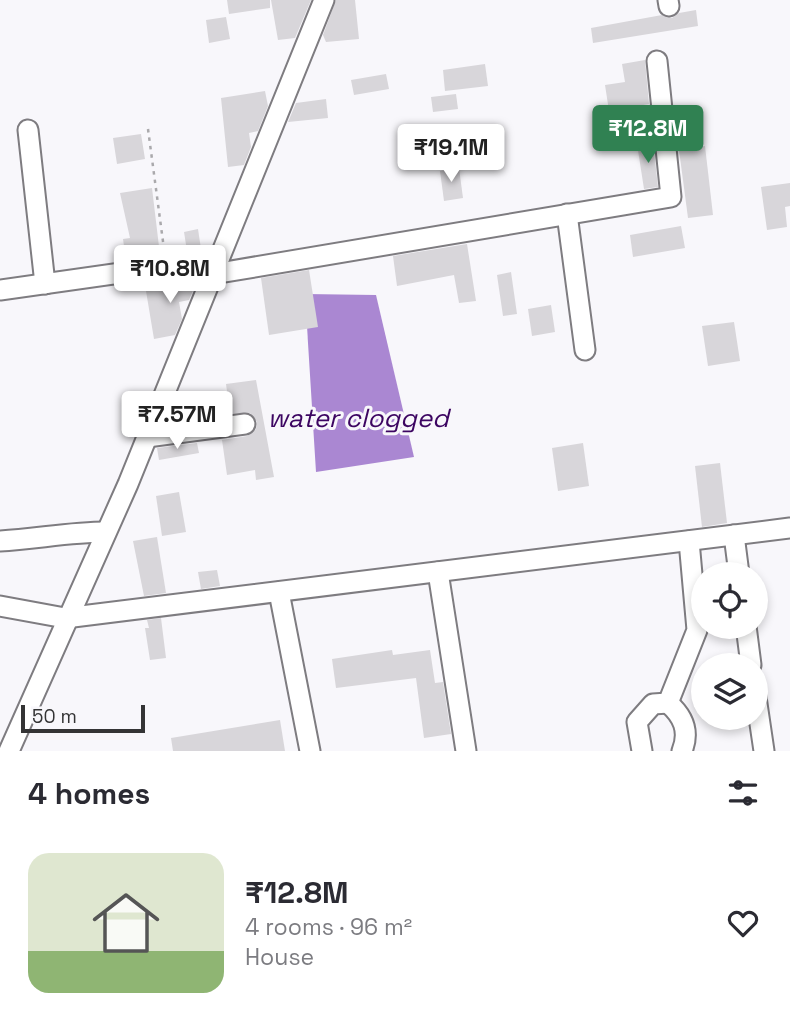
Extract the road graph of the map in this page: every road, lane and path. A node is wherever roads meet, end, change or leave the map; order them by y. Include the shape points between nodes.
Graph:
1 (324, 0) edge
2 (657, 61) dead end
3 (148, 129) dead end
4 (28, 130) dead end
5 (567, 214) junction
6 (166, 267) junction
7 (216, 267) junction
8 (45, 284) junction
9 (0, 290) edge
10 (585, 350) dead end
11 (246, 424) dead end
12 (147, 437) junction
13 (790, 528) edge
14 (106, 531) junction
15 (734, 535) junction
16 (0, 541) edge
17 (689, 541) junction
18 (737, 562) edge
19 (438, 572) junction
20 (279, 592) junction
21 (0, 606) edge
22 (65, 618) junction
23 (668, 703) junction
24 (761, 730) edge
25 (9, 751) edge
26 (310, 751) edge
27 (466, 751) edge
28 (642, 751) edge
29 (682, 751) edge
30 (764, 751) edge

1 - 7 street
2 - 5 street via 671,197
3 - 6 path
4 - 8 street
5 - 7 street
5 - 10 street
6 - 7 street
6 - 8 street
7 - 12 street
8 - 9 street
11 - 12 street
12 - 14 street
13 - 15 street
14 - 16 street
14 - 22 street
15 - 17 street
15 - 18 street
17 - 19 street
17 - 23 street via 697,629
19 - 20 street
19 - 27 street
20 - 22 street
20 - 26 street
21 - 22 street
22 - 25 street
23 - 28 street via 653,704 637,722
23 - 29 street via 683,721 686,741
24 - 30 street

